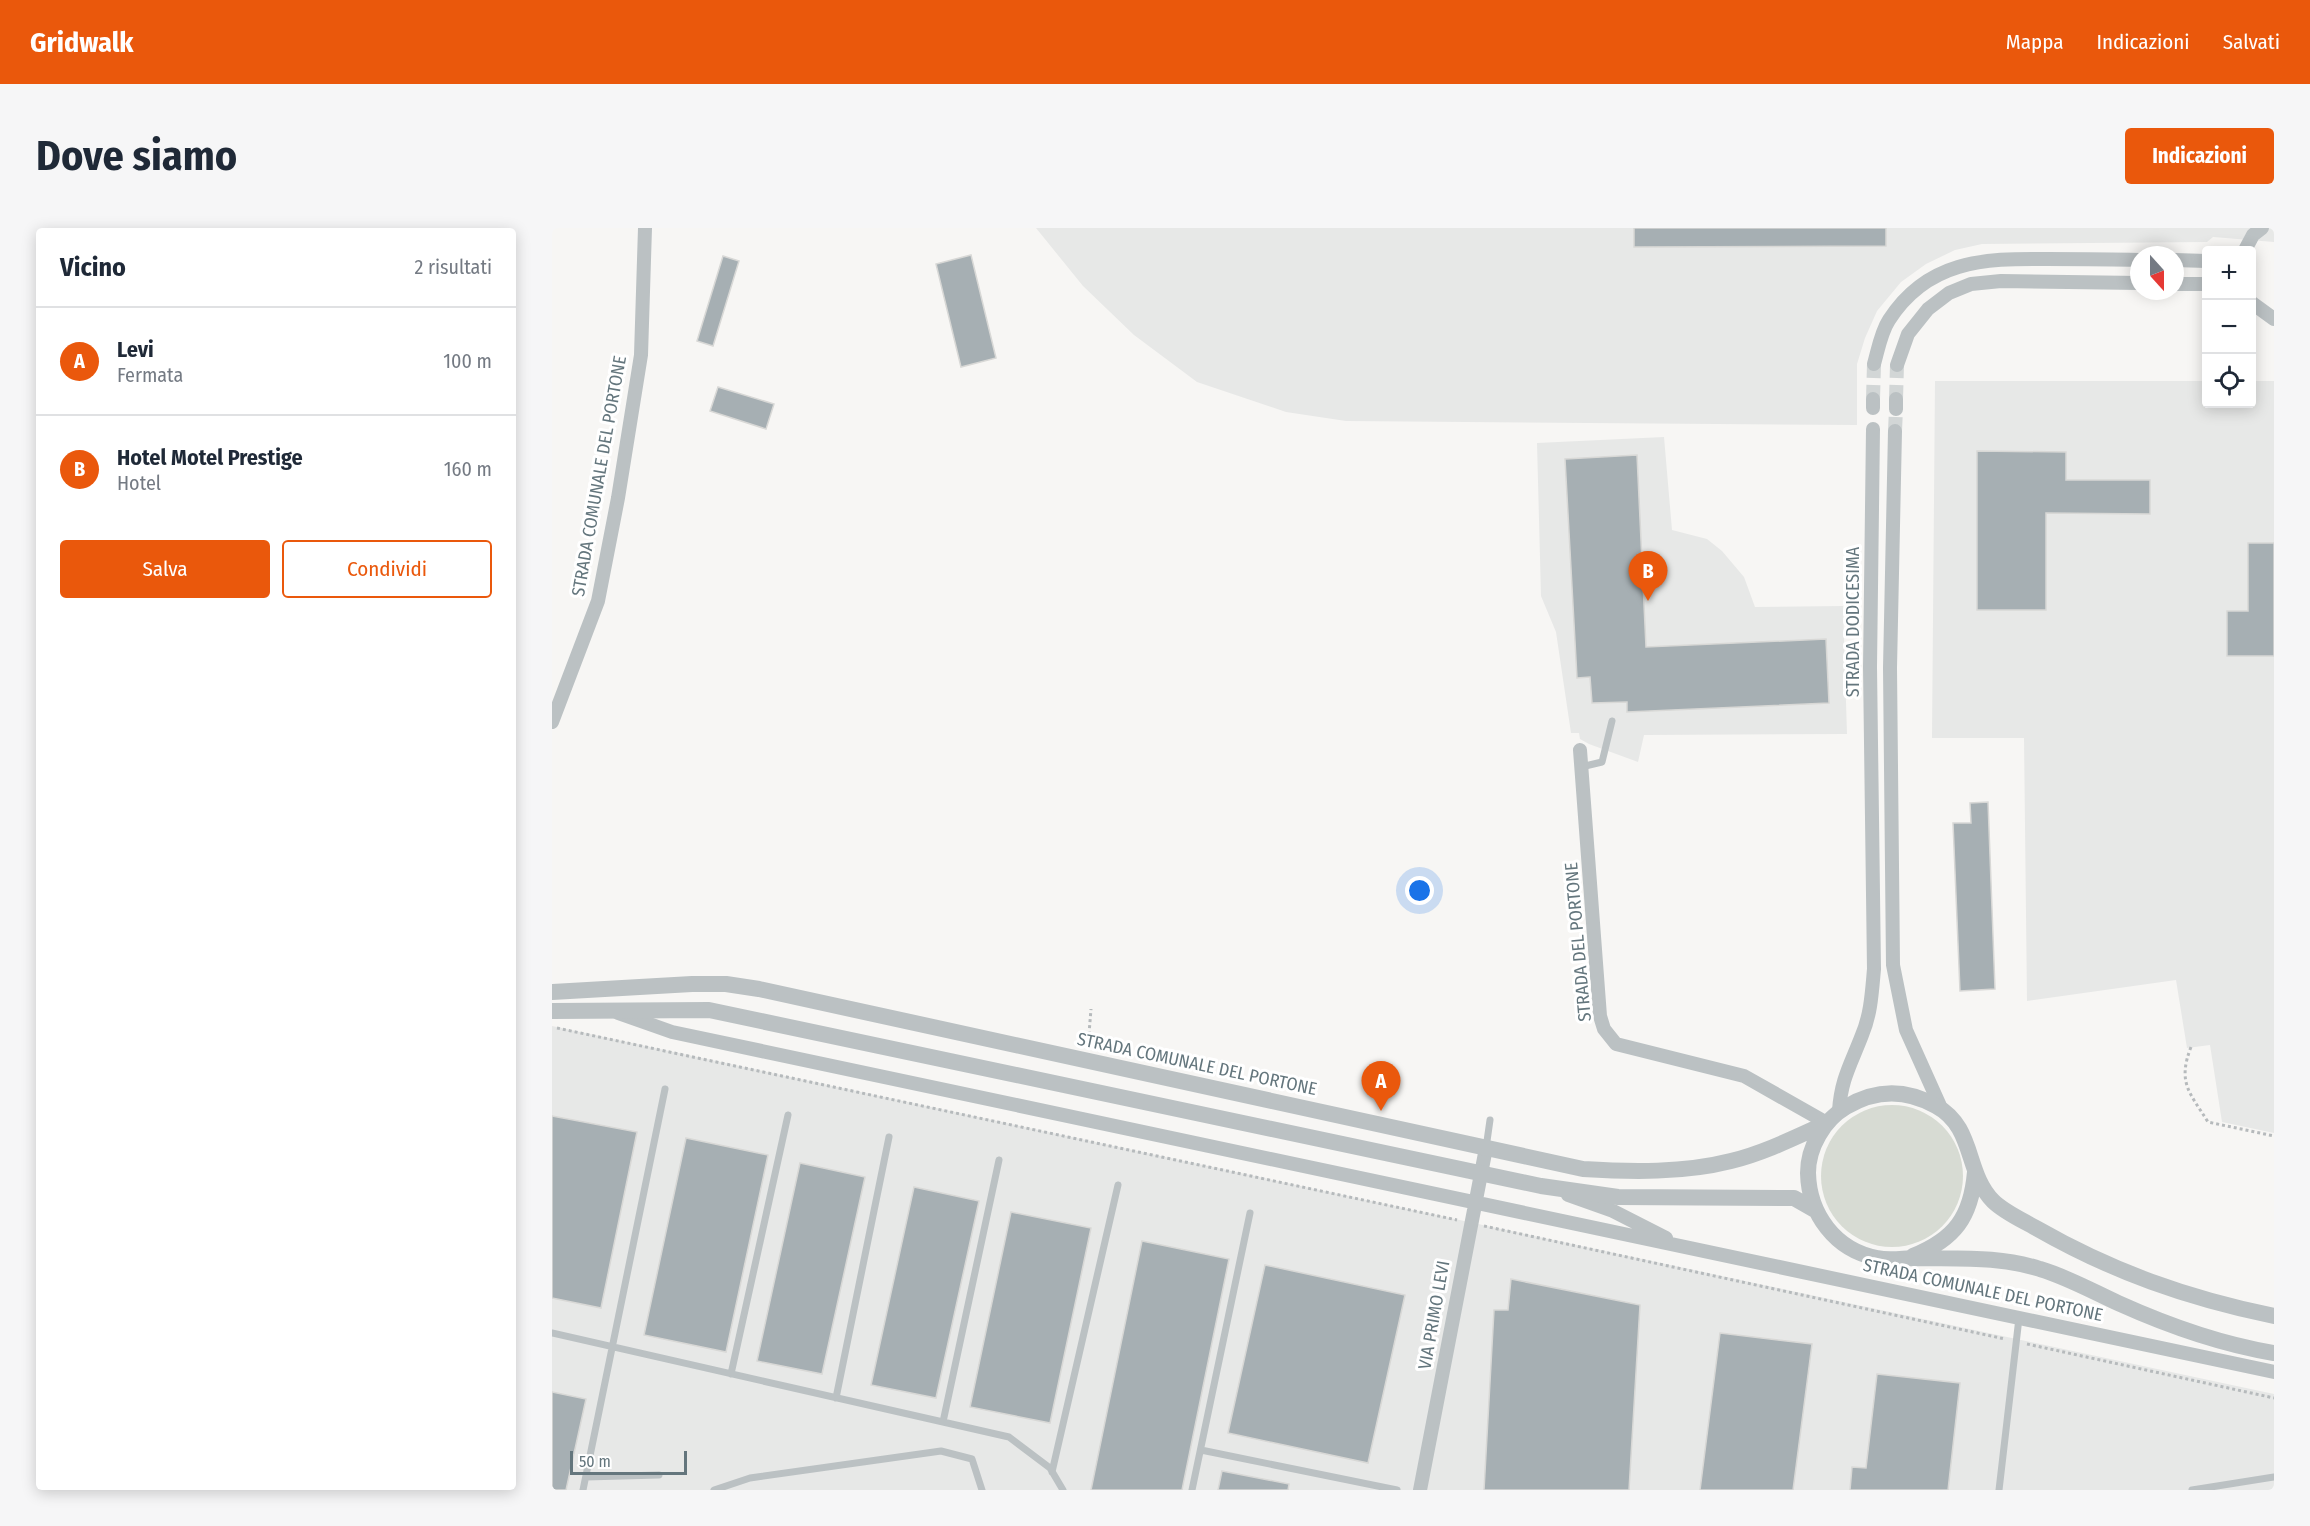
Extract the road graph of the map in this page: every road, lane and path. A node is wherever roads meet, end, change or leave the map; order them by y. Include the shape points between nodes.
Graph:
1 (645, 228) edge
2 (2262, 228) edge
3 (2247, 246) edge
4 (2130, 260) edge
5 (2184, 260) edge
6 (2202, 261) edge
7 (2130, 283) edge
8 (2184, 284) edge
9 (2202, 284) edge
10 (2256, 306) edge
11 (2274, 319) edge
12 (1874, 364) tunnel mouth
13 (1897, 365) tunnel mouth
14 (1873, 429) dead end
15 (1895, 431) tunnel mouth
16 (552, 722) edge
17 (1612, 722) dead end
18 (1580, 750) dead end
19 (1581, 767) junction
20 (1872, 814) junction
21 (1892, 815) junction
22 (552, 992) edge
23 (607, 1009) junction
24 (1091, 1009) dead end
25 (552, 1011) edge
26 (552, 1027) edge
27 (1090, 1034) dead end
28 (2191, 1047) dead end
29 (665, 1089) dead end
30 (1941, 1108) junction
31 (788, 1115) dead end
32 (1833, 1117) junction
33 (1490, 1120) dead end
34 (2274, 1136) edge
35 (889, 1137) dead end
36 (1486, 1148) junction
37 (999, 1160) dead end
38 (1975, 1171) junction
39 (1480, 1173) junction
40 (1118, 1185) dead end
41 (1541, 1186) junction
42 (1474, 1201) junction
43 (1815, 1210) junction
44 (1250, 1213) dead end
45 (1469, 1223) junction
46 (1685, 1247) junction
47 (1906, 1258) junction
48 (2274, 1316) edge
49 (2019, 1318) junction
50 (552, 1333) edge
51 (2016, 1342) junction
52 (612, 1347) junction
53 (2274, 1353) edge
54 (2274, 1372) edge
55 (731, 1374) junction
56 (836, 1398) junction
57 (2274, 1398) edge
58 (943, 1422) junction
59 (1201, 1450) junction
60 (1052, 1472) junction
61 (659, 1475) dead end
62 (586, 1476) junction
63 (2274, 1477) edge
64 (583, 1490) edge
65 (714, 1490) edge
66 (982, 1490) edge
67 (1063, 1490) edge
68 (1192, 1490) edge
69 (1397, 1490) edge
70 (1420, 1490) edge
71 (1999, 1490) edge
72 (2192, 1490) edge

1 - 16 street, STRADA COMUNALE DEL PORTONE via 641,355 618,498 598,601
2 - 3 street
4 - 12 street via 1997,258 1962,264 1912,291 1888,322
5 - 6 street
7 - 13 street via 1971,284 1949,293 1928,309 1908,334
8 - 9 street
10 - 11 street
14 - 20 street, STRADA DODICESIMA
15 - 21 street, STRADA DODICESIMA via 1890,668
17 - 19 lane via 1602,762
18 - 19 street, STRADA DEL PORTONE
19 - 32 street, STRADA DEL PORTONE via 1600,1016 1609,1038 1616,1044 1744,1076
20 - 21 street
20 - 32 street, STRADA DODICESIMA via 1874,969 1870,1005
21 - 30 street, STRADA DODICESIMA via 1893,965 1906,1030
22 - 36 street, STRADA COMUNALE DEL PORTONE via 692,984 759,989
23 - 25 street, STRADA COMUNALE DEL PORTONE
23 - 39 street, STRADA COMUNALE DEL PORTONE via 709,1010
23 - 42 street, STRADA COMUNALE DEL PORTONE via 672,1032
24 - 27 path
26 - 45 path
28 - 34 path via 2184,1083 2208,1122
29 - 52 lane
30 - 32 street, STRADA COMUNALE DEL PORTONE via 1920,1097 1889,1093 1860,1098
30 - 38 street, STRADA COMUNALE DEL PORTONE via 1968,1142
31 - 55 lane
32 - 36 street, STRADA COMUNALE DEL PORTONE via 1747,1156 1690,1168 1583,1169
32 - 43 street, STRADA COMUNALE DEL PORTONE via 1815,1142 1808,1167 1808,1186
33 - 36 lane
35 - 56 lane
36 - 39 street, VIA PRIMO LEVI
37 - 58 lane
38 - 47 street, STRADA COMUNALE DEL PORTONE via 1973,1196 1963,1219 1947,1238
38 - 48 street, STRADA COMUNALE DEL PORTONE via 1998,1206 2077,1250 2173,1291
39 - 41 street, STRADA COMUNALE DEL PORTONE
39 - 42 street, VIA PRIMO LEVI
40 - 60 lane
41 - 43 street, STRADA COMUNALE DEL PORTONE via 1618,1197 1794,1198
41 - 46 street, STRADA COMUNALE DEL PORTONE via 1613,1211
42 - 45 street, VIA PRIMO LEVI
42 - 46 street, STRADA COMUNALE DEL PORTONE
43 - 47 street, STRADA COMUNALE DEL PORTONE via 1832,1235 1852,1250 1875,1258
44 - 59 lane
45 - 51 path
45 - 70 street, VIA PRIMO LEVI
46 - 49 street, STRADA COMUNALE DEL PORTONE
47 - 53 street, STRADA COMUNALE DEL PORTONE via 1993,1260 2036,1267 2210,1340
49 - 51 lane
49 - 54 street, STRADA COMUNALE DEL PORTONE
50 - 52 lane
51 - 57 path
51 - 71 lane
52 - 55 lane
52 - 62 lane
55 - 56 lane
56 - 58 lane
58 - 60 lane via 1009,1437
59 - 68 lane
59 - 69 lane
60 - 67 lane
61 - 62 lane
62 - 64 lane
63 - 72 lane
65 - 66 lane via 750,1479 941,1451 972,1459

